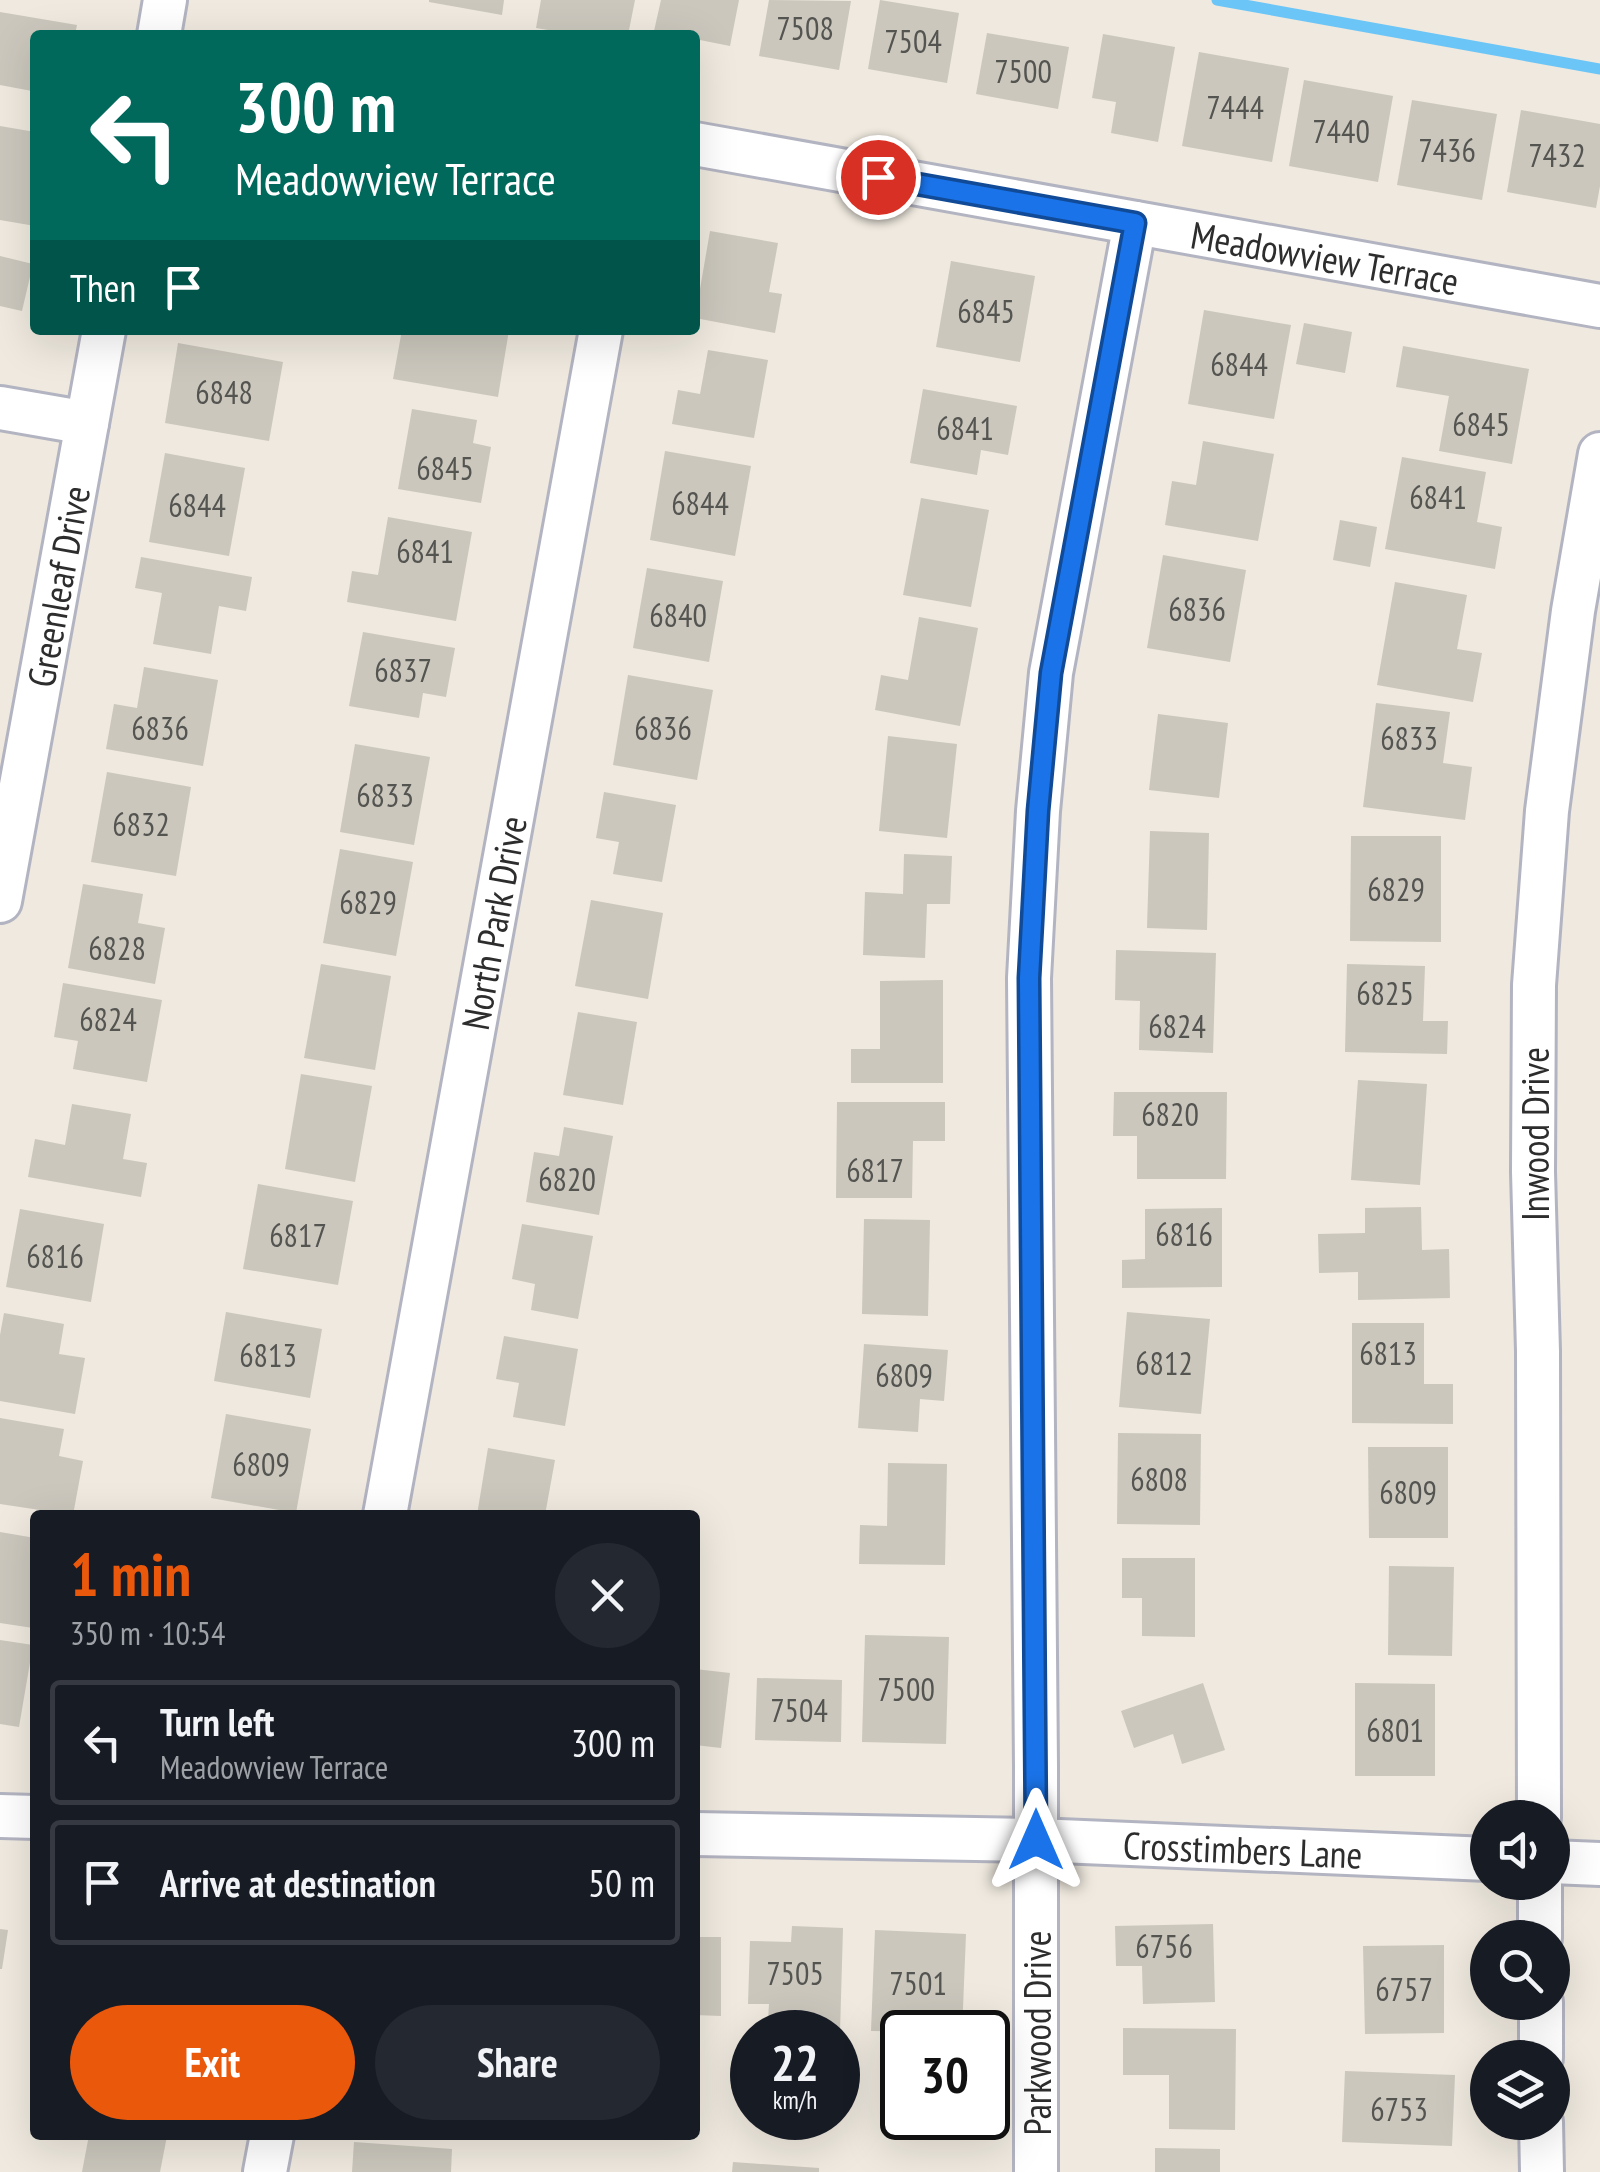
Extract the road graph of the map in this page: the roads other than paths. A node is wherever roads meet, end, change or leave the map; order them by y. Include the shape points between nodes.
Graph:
1 (165, 0) edge
2 (160, 30) edge
3 (700, 145) edge
4 (1135, 223) junction
5 (1600, 306) edge
6 (103, 335) edge
7 (601, 335) edge
8 (0, 408) edge
9 (87, 423) junction
10 (1600, 454) edge
11 (0, 901) edge
12 (386, 1510) edge
13 (1540, 1800) edge
14 (0, 1816) edge
15 (30, 1818) edge
16 (700, 1834) edge
17 (1036, 1840) junction
18 (1470, 1858) edge
19 (1570, 1863) edge
20 (1600, 1864) edge
21 (271, 2140) edge
22 (1542, 2140) edge
23 (265, 2172) edge
24 (1036, 2172) edge
25 (1542, 2172) edge

1 - 2 street
3 - 4 street, Meadowview Terrace
4 - 5 street, Meadowview Terrace
4 - 17 street, Parkwood Drive via 1051,673 1038,811 1029,978
6 - 9 street, Greenleaf Drive
7 - 12 street, North Park Drive
8 - 9 street
9 - 11 street, Greenleaf Drive
10 - 13 street, Inwood Drive via 1554,756 1534,985
14 - 15 street
16 - 17 street, Crosstimbers Lane
17 - 18 street, Crosstimbers Lane
17 - 24 street, Parkwood Drive
19 - 20 street
21 - 23 street
22 - 25 street

